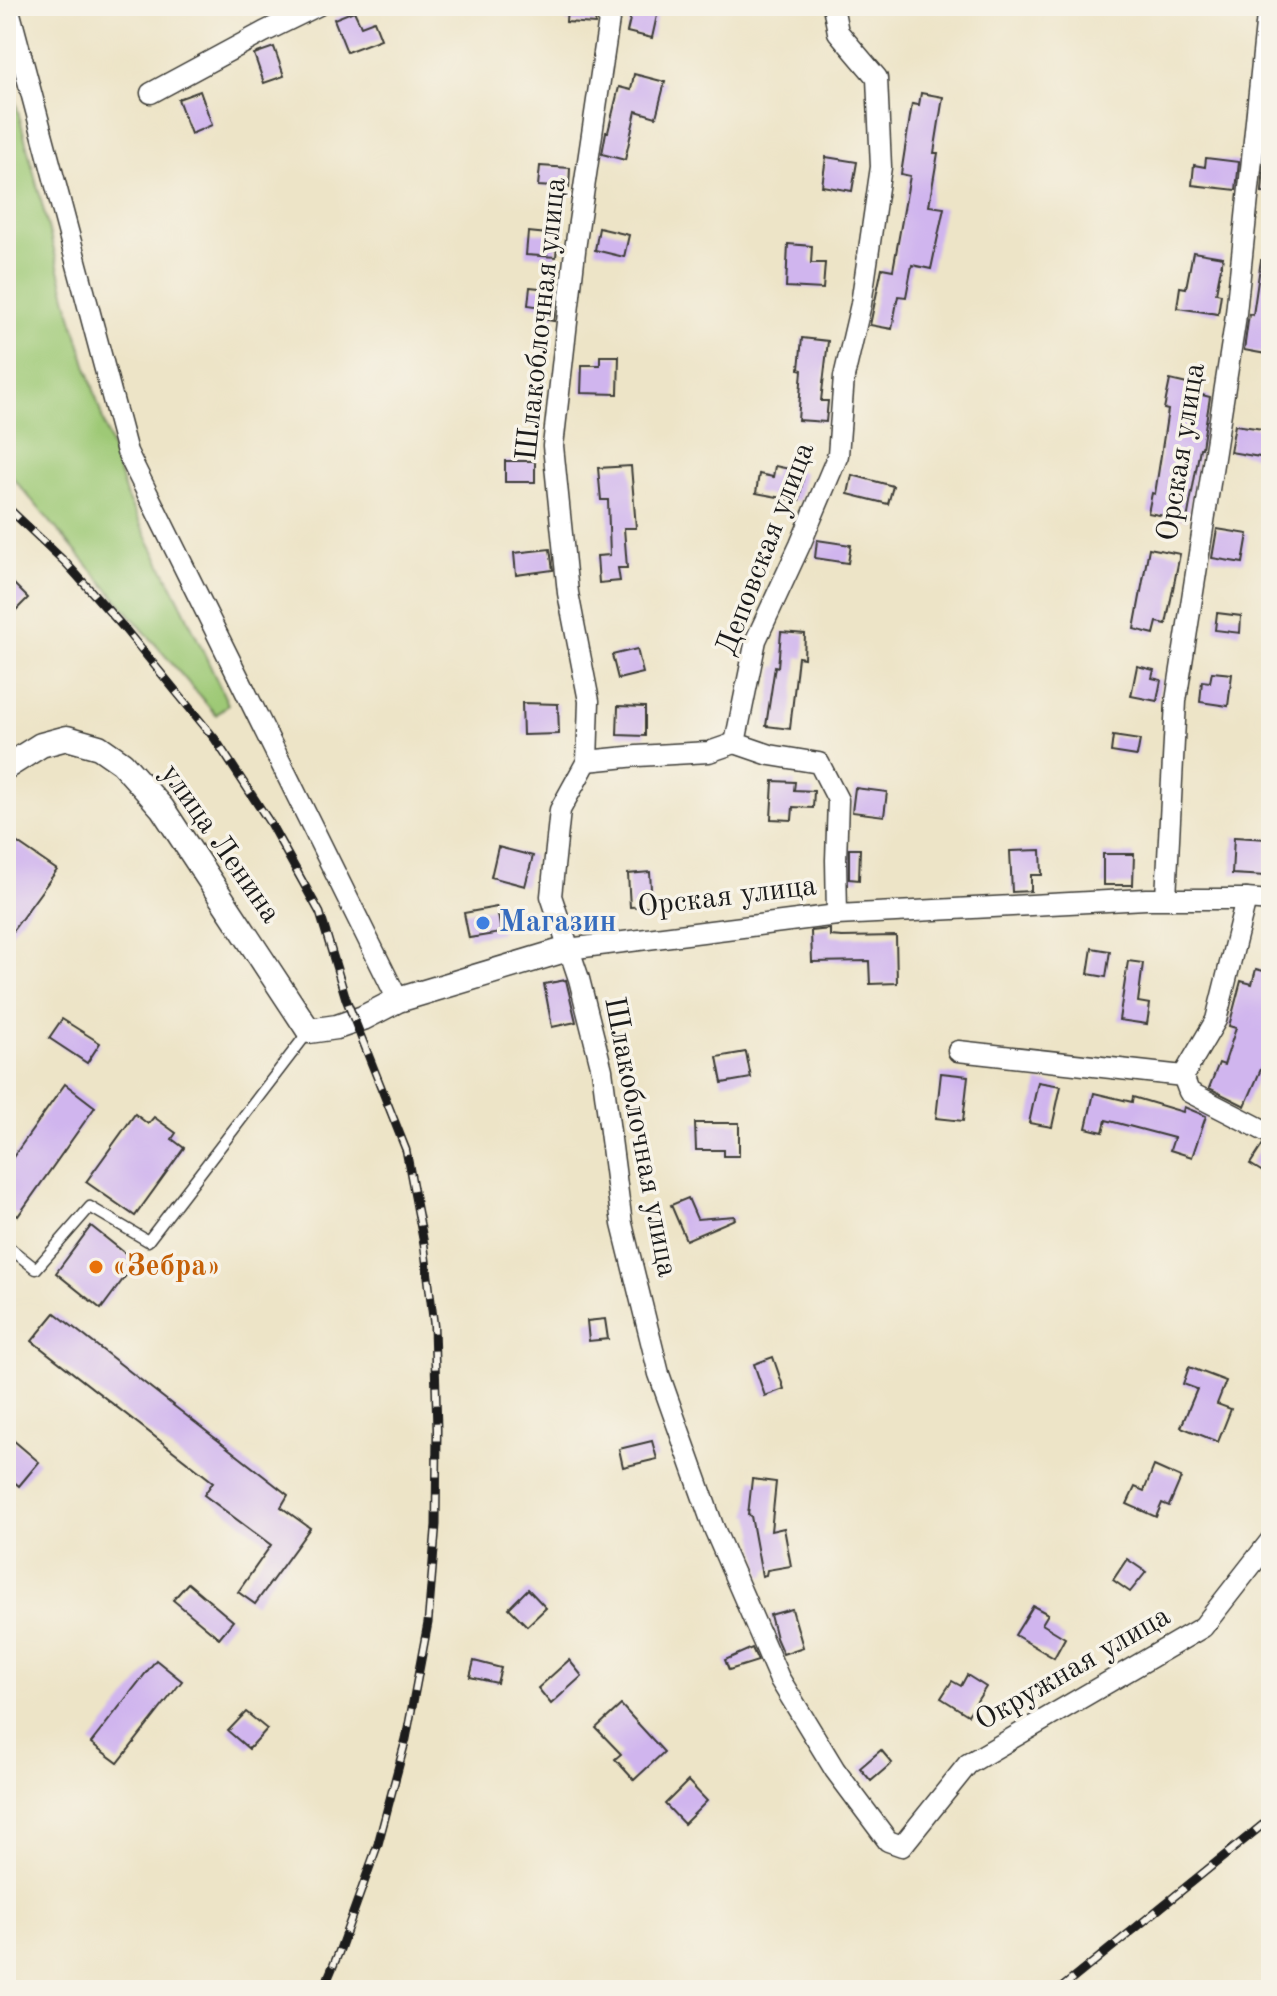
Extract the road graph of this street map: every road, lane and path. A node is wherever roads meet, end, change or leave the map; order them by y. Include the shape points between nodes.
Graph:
1 (8, 6) edge
2 (317, 6) edge
3 (611, 6) edge
4 (833, 6) edge
5 (1267, 15) dead end
6 (151, 93) dead end
7 (735, 743) junction
8 (587, 761) junction
9 (6, 767) edge
10 (1166, 898) junction
11 (1246, 899) junction
12 (1271, 901) edge
13 (837, 915) junction
14 (568, 949) junction
15 (398, 1000) junction
16 (309, 1031) junction
17 (958, 1051) dead end
18 (1183, 1076) junction
19 (1271, 1134) edge
20 (6, 1245) edge
21 (1271, 1540) edge
22 (902, 1846) joint

1 - 15 street via 127,452
2 - 6 street
3 - 8 street, Шлакоблочная улица via 553,446 568,593 589,701
4 - 7 street, Деповская улица via 838,32 877,78 881,167 861,304 844,377 838,455 756,640
5 - 10 street, Орская улица via 1235,323 1176,701
7 - 8 street via 709,752
7 - 13 street via 819,763 838,800
8 - 14 street, Шлакоблочная улица via 560,810 551,896
9 - 16 street, улица Ленина via 41,745 67,738 99,747 122,763 162,808
10 - 11 street, Орская улица
10 - 13 street, Орская улица
11 - 12 street, Орская улица
11 - 18 street via 1216,1020
13 - 14 street, Орская улица
14 - 15 street, Орская улица
14 - 22 street, Шлакоблочная улица via 602,1070 622,1224 655,1359 713,1526 779,1678 835,1770 888,1841
15 - 16 street, Орская улица via 363,1018
16 - 20 lane via 148,1241 90,1207 36,1269
17 - 18 street
18 - 19 street via 1189,1092
21 - 22 street, Окружная улица via 1203,1627 968,1764

